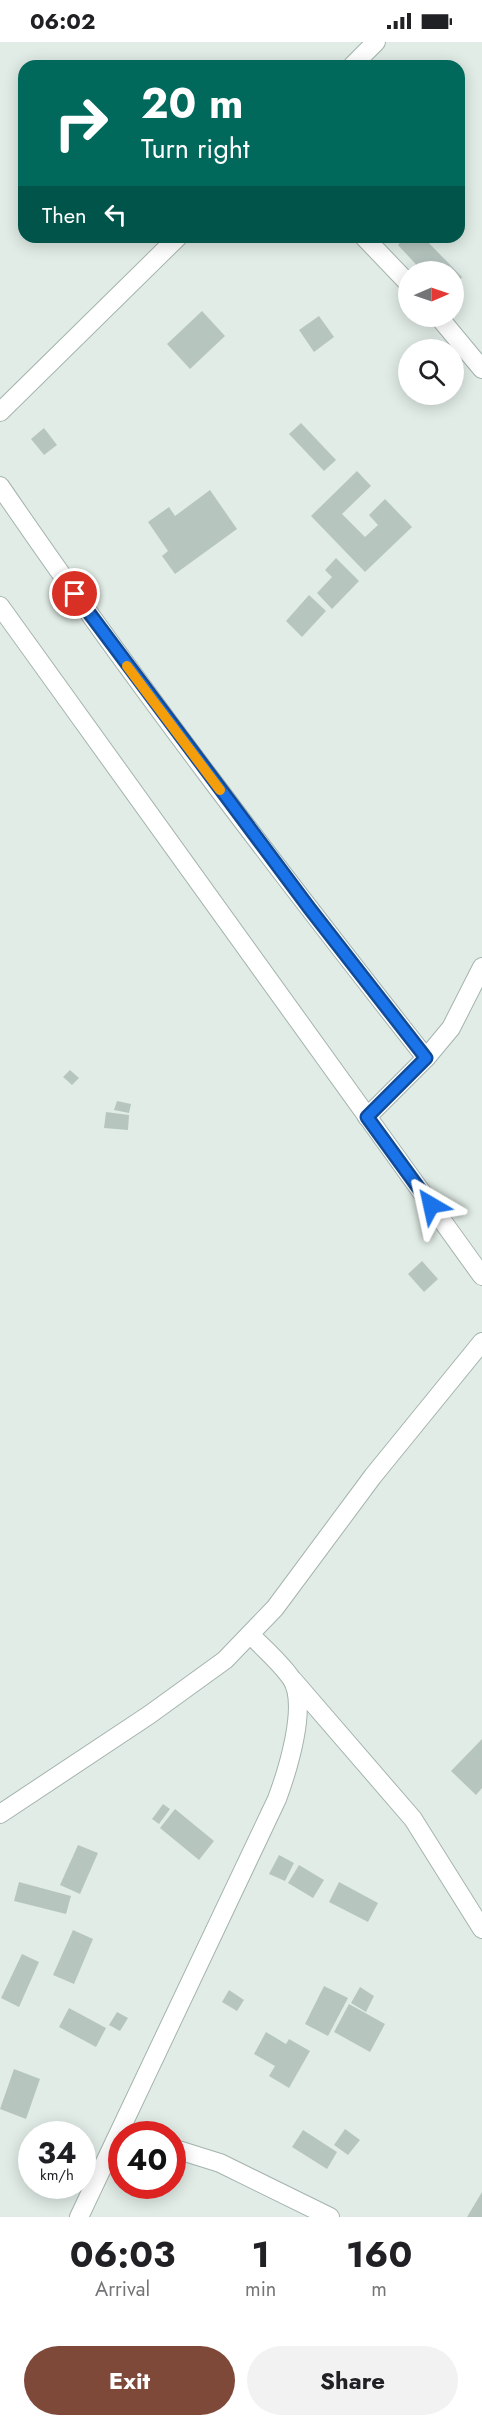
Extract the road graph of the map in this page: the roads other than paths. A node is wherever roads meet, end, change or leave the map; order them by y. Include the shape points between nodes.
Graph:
1 (376, 42) edge
2 (358, 60) edge
3 (172, 243) edge
4 (370, 243) edge
5 (398, 272) edge
6 (447, 327) edge
7 (482, 369) edge
8 (0, 412) edge
9 (0, 486) edge
10 (0, 606) edge
11 (482, 968) edge
12 (426, 1058) junction
13 (367, 1117) junction
14 (482, 1276) edge
15 (482, 1342) edge
16 (250, 1634) junction
17 (293, 1679) junction
18 (0, 1814) edge
19 (482, 1929) edge
20 (131, 2121) edge
21 (186, 2152) edge
22 (108, 2166) edge
23 (80, 2217) edge
24 (330, 2217) edge

1 - 2 street
3 - 8 street
4 - 5 street
6 - 7 street
9 - 12 street via 128,668
10 - 13 street
11 - 12 street via 451,1029
12 - 13 street
13 - 14 street
15 - 16 street via 393,1451 275,1608
16 - 17 street
16 - 18 street via 225,1660 149,1715
17 - 19 street via 412,1819
17 - 20 street via 297,1710 293,1753 277,1799
21 - 24 street via 220,2163
22 - 23 street

